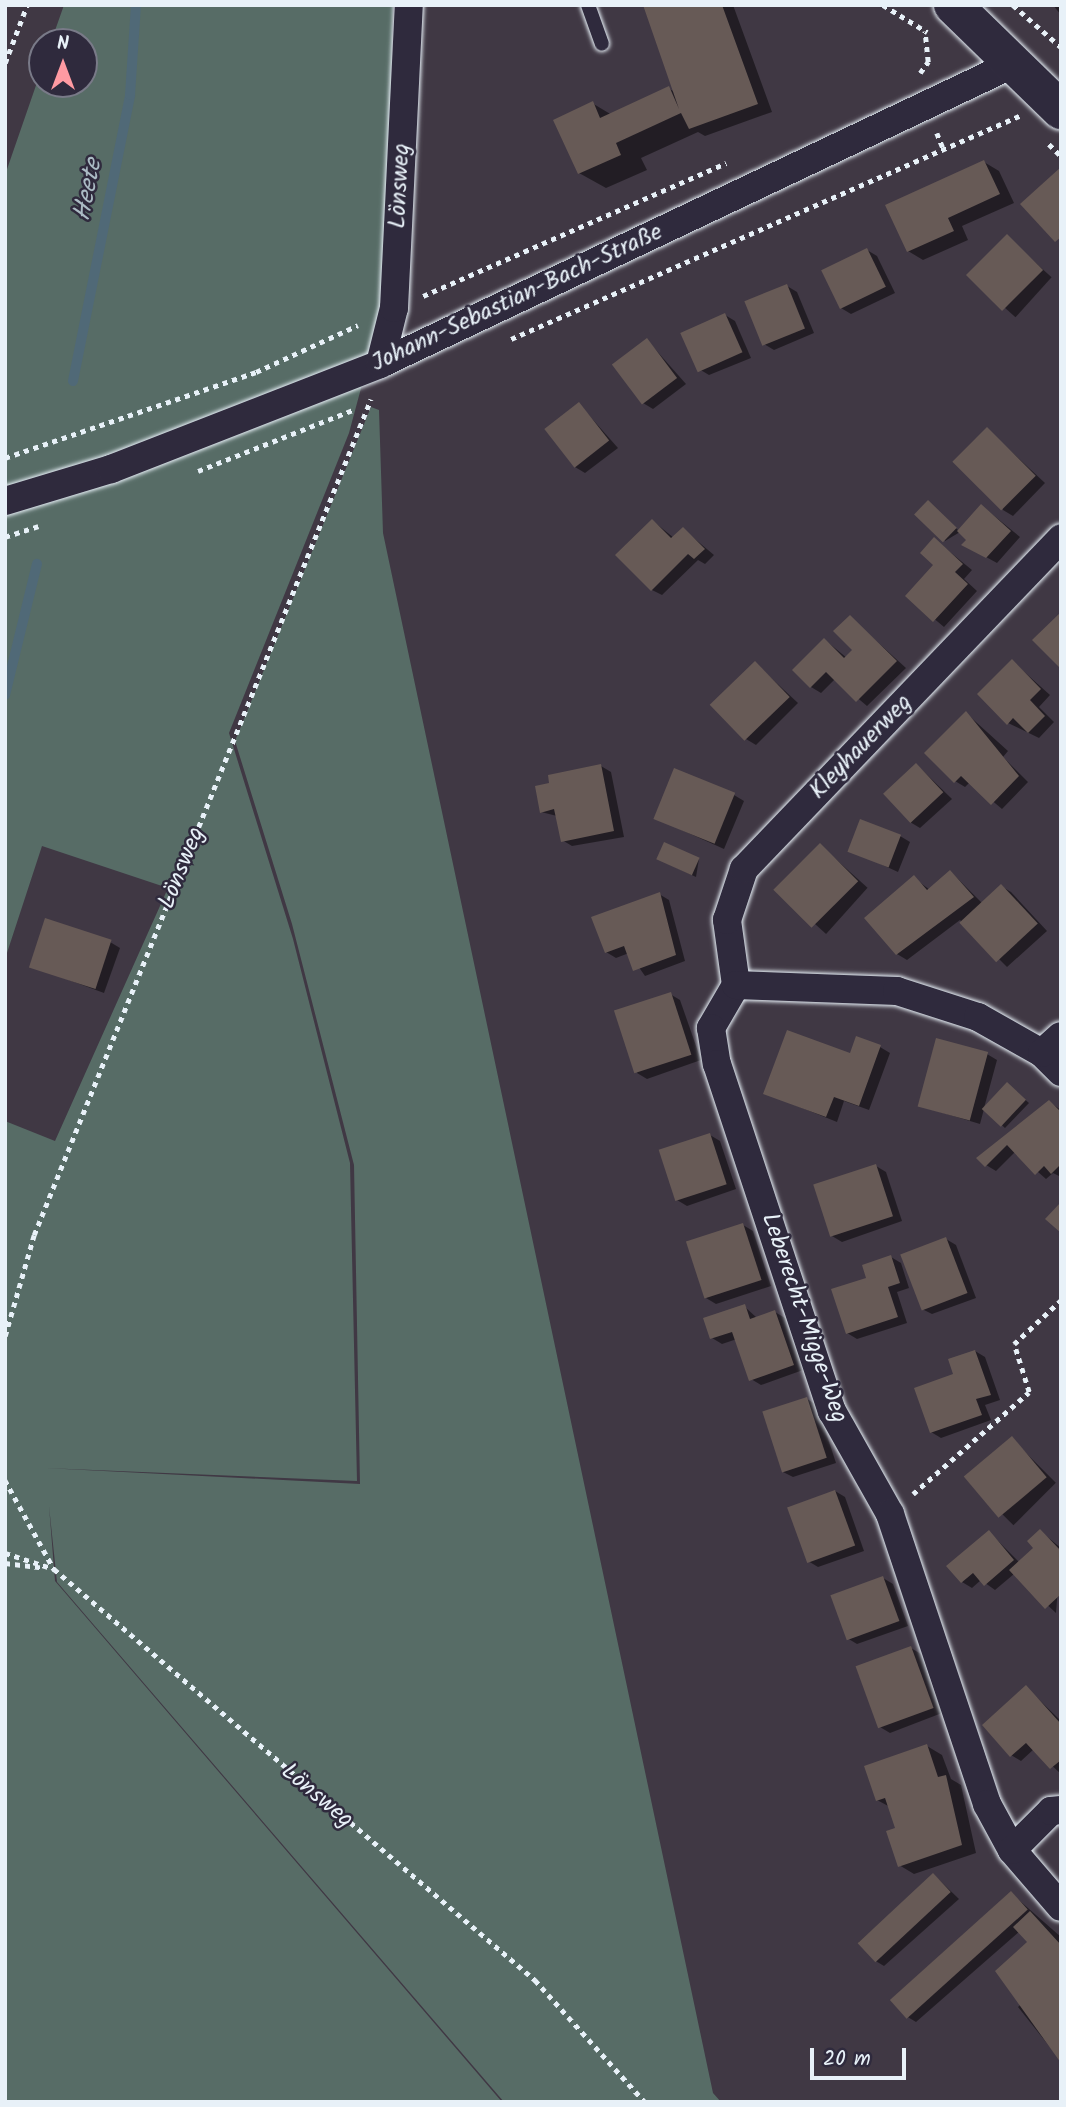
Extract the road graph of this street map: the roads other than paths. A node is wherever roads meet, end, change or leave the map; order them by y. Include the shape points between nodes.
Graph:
1 (409, 5) edge
2 (588, 5) edge
3 (953, 5) edge
4 (602, 44) dead end
5 (1015, 63) junction
6 (1061, 110) edge
7 (380, 364) junction
8 (5, 501) edge
9 (1061, 539) edge
10 (736, 985) junction
11 (1054, 1054) edge
12 (1061, 1810) edge
13 (1012, 1850) junction
14 (1059, 1902) edge

1 - 7 street, Lönsweg via 394,309
2 - 4 lane
3 - 5 main road
5 - 6 main road
5 - 7 street, Johann-Sebastian-Bach-Straße
7 - 8 street, Johann-Sebastian-Bach-Straße via 111,469
9 - 10 street, Kleyhauerweg via 744,870 727,920
10 - 11 street via 897,991 978,1017
10 - 13 street, Leberecht-Migge-Weg via 711,1028 718,1064 832,1411 890,1514 987,1804
12 - 13 street via 1051,1811
13 - 14 street, Leberecht-Migge-Weg

